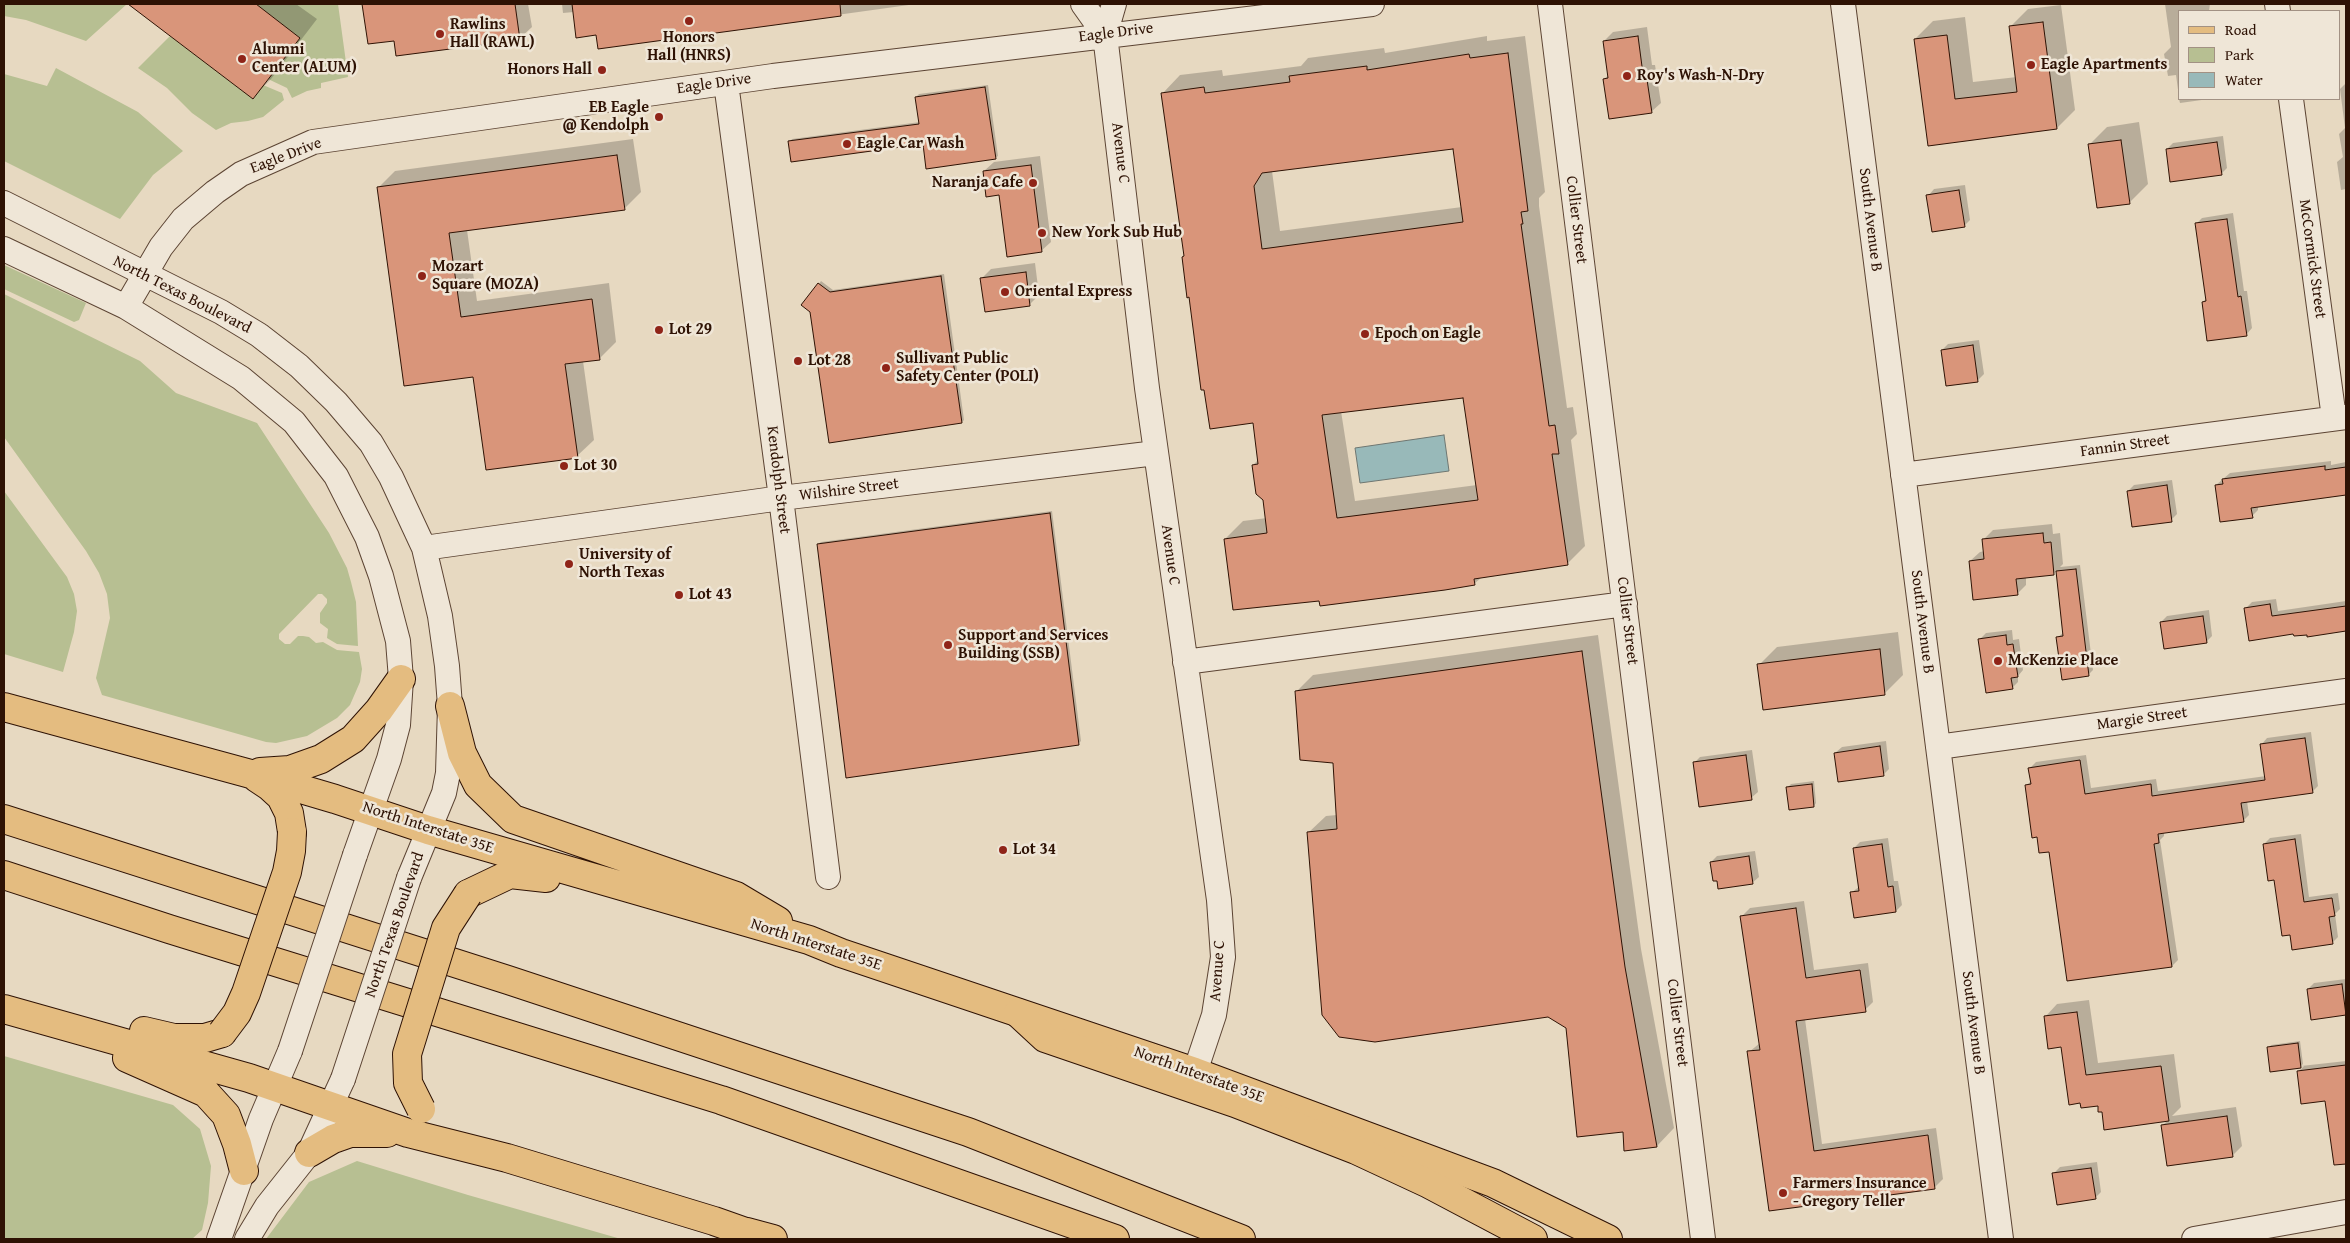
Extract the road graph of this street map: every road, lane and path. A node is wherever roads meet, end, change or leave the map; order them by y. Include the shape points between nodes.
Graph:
1 (1083, 4) edge
2 (1114, 4) edge
3 (1372, 4) edge
4 (1550, 4) edge
5 (1843, 4) edge
6 (1105, 35) junction
7 (726, 83) junction
8 (2291, 100) edge
9 (4, 203) edge
10 (4, 249) edge
11 (145, 275) junction
12 (126, 307) junction
13 (2340, 418) edge
14 (1156, 453) junction
15 (1903, 475) junction
16 (781, 498) junction
17 (424, 548) junction
18 (1625, 604) junction
19 (1185, 662) junction
20 (401, 678) junction
21 (2346, 691) edge
22 (450, 706) junction
23 (4, 707) edge
24 (1938, 747) junction
25 (247, 773) junction
26 (372, 811) junction
27 (4, 819) edge
28 (428, 830) junction
29 (4, 875) edge
30 (828, 877) dead end
31 (809, 940) junction
32 (4, 1009) edge
33 (1018, 1013) junction
34 (36, 1018) junction
35 (1195, 1072) junction
36 (275, 1087) junction
37 (331, 1108) junction
38 (408, 1133) junction
39 (309, 1153) junction
40 (507, 1158) junction
41 (244, 1172) junction
42 (2346, 1212) edge
43 (756, 1236) edge
44 (219, 1239) edge
45 (247, 1239) edge
46 (773, 1239) edge
47 (1115, 1239) edge
48 (1241, 1239) edge
49 (1533, 1239) edge
50 (1608, 1239) edge
51 (1703, 1239) edge
52 (2001, 1239) edge
53 (2194, 1239) edge

1 - 6 street, Avenue C
2 - 6 street, Avenue C
3 - 6 street, Eagle Drive
4 - 18 street, Collier Street
5 - 15 street, South Avenue B
6 - 7 street, Eagle Drive
6 - 14 street, Avenue C
7 - 11 street, Eagle Drive via 313,142 241,174 215,192 183,219
7 - 16 street, Kendolph Street
8 - 13 street, McCormick Street
9 - 11 street, North Texas Boulevard
10 - 12 street
11 - 12 street, Eagle Drive
11 - 17 street, North Texas Boulevard via 259,335 299,366 336,402 371,443 391,477
12 - 20 street via 241,378 294,422 314,446 336,476 373,553 398,641
13 - 15 street, Fannin Street
14 - 16 street, Wilshire Street
14 - 19 street, Avenue C
15 - 24 street, South Avenue B
16 - 17 street, Wilshire Street
16 - 30 street, Kendolph Street
17 - 22 street, North Texas Boulevard via 440,616
18 - 19 street
18 - 51 street, Collier Street
19 - 35 street, Avenue C via 1219,900 1223,957 1214,1015
20 - 25 main road via 353,739 321,760 290,770
20 - 26 street via 398,725
21 - 24 street, Margie Street
22 - 28 street, North Texas Boulevard via 448,773 444,793
22 - 31 main road via 462,753 478,785 514,820 736,896
23 - 25 main road, North Interstate 35E
24 - 52 street, South Avenue B
25 - 26 main road, North Interstate 35E
25 - 34 main road, bridge via 281,797 289,813 292,852 246,993 237,1013 222,1033 205,1038 174,1038 107,1023
26 - 28 main road, North Interstate 35E
26 - 36 street, bridge via 290,1052
27 - 48 main road via 508,980 968,1132
28 - 31 main road, North Interstate 35E
28 - 37 street, North Texas Boulevard, bridge
29 - 47 main road via 720,1100
31 - 33 main road, North Interstate 35E
31 - 40 main road, bridge via 733,934 541,876 510,874 468,894 446,928 406,1054 408,1083 421,1109 435,1127
32 - 34 main road
33 - 35 main road, North Interstate 35E
33 - 49 main road via 1045,1038 1235,1103 1356,1150
34 - 36 main road
34 - 41 main road via 206,1093 226,1115
35 - 50 main road, North Interstate 35E via 1493,1183
36 - 37 main road
36 - 41 street
37 - 38 main road
37 - 39 street, North Texas Boulevard
38 - 39 main road via 350,1133
38 - 40 main road
39 - 45 street, North Texas Boulevard via 267,1206
40 - 43 main road
41 - 44 street
42 - 53 street
43 - 46 main road

